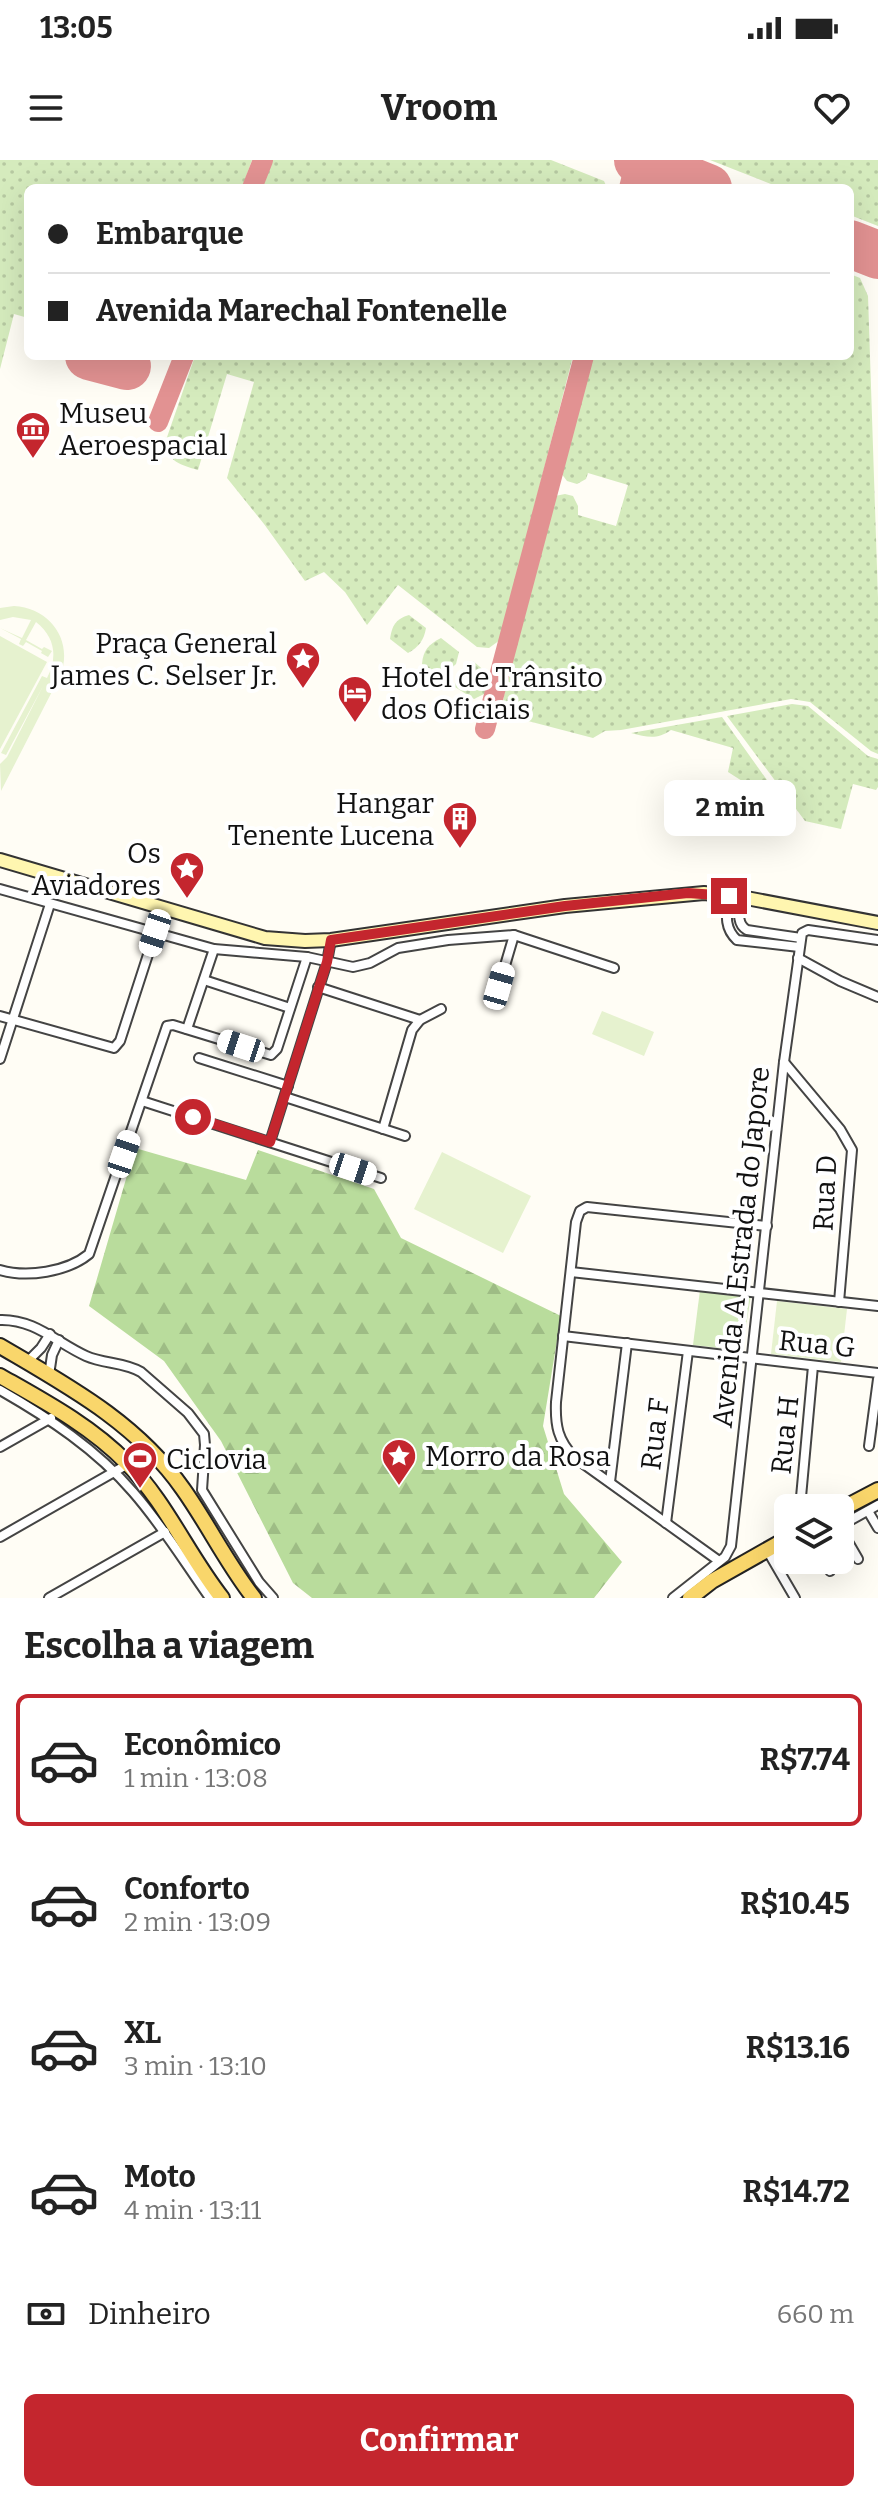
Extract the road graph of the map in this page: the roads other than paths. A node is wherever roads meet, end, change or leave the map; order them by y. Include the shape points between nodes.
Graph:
1 (0, 860) edge
2 (0, 889) edge
3 (735, 897) junction
4 (50, 904) junction
5 (878, 923) edge
6 (742, 927) junction
7 (155, 933) junction
8 (778, 934) junction
9 (514, 935) junction
10 (733, 936) junction
11 (801, 939) junction
12 (331, 940) junction
13 (878, 940) edge
14 (776, 945) junction
15 (214, 949) junction
16 (307, 957) junction
17 (798, 958) junction
18 (327, 962) junction
19 (614, 968) dead end
20 (204, 980) junction
21 (499, 986) dead end
22 (318, 987) junction
23 (878, 997) edge
24 (290, 1008) junction
25 (441, 1009) dead end
26 (0, 1016) edge
27 (12, 1020) junction
28 (420, 1020) junction
29 (187, 1029) junction
30 (199, 1058) dead end
31 (0, 1059) edge
32 (784, 1062) junction
33 (288, 1086) junction
34 (285, 1097) junction
35 (142, 1101) junction
36 (383, 1129) junction
37 (405, 1136) dead end
38 (270, 1142) junction
39 (381, 1178) dead end
40 (767, 1226) junction
41 (0, 1270) edge
42 (571, 1272) junction
43 (759, 1292) junction
44 (839, 1302) junction
45 (878, 1306) edge
46 (0, 1320) edge
47 (50, 1334) junction
48 (563, 1336) junction
49 (59, 1340) junction
50 (627, 1343) junction
51 (0, 1346) edge
52 (688, 1351) junction
53 (751, 1360) junction
54 (27, 1362) junction
55 (813, 1366) junction
56 (49, 1375) junction
57 (0, 1376) edge
58 (878, 1376) edge
59 (0, 1390) edge
60 (56, 1415) junction
61 (869, 1446) dead end
62 (0, 1447) edge
63 (121, 1468) junction
64 (610, 1482) junction
65 (878, 1490) edge
66 (801, 1494) edge
67 (854, 1503) edge
68 (878, 1505) edge
69 (868, 1511) junction
70 (854, 1519) edge
71 (666, 1523) junction
72 (878, 1528) edge
73 (165, 1532) junction
74 (0, 1537) edge
75 (774, 1546) edge
76 (767, 1550) junction
77 (854, 1552) edge
78 (858, 1559) dead end
79 (719, 1561) junction
80 (211, 1597) edge
81 (49, 1598) edge
82 (254, 1598) edge
83 (273, 1598) edge
84 (673, 1598) edge
85 (690, 1598) edge
86 (795, 1598) edge

1 - 12 main road via 265,938
2 - 4 street
3 - 5 main road
3 - 6 street
3 - 10 street via 726,925
3 - 12 main road via 688,893 565,906
4 - 7 street
4 - 27 street
6 - 8 street
6 - 10 street
7 - 15 street
7 - 27 street via 114,1048
8 - 11 street
8 - 14 street
9 - 18 street via 398,948 353,967
9 - 19 street
9 - 21 street
10 - 14 street
11 - 13 street via 808,930
11 - 14 street
11 - 17 street, Avenida A Estrada do Japore
12 - 18 street
15 - 16 street
15 - 20 street
16 - 18 street
16 - 24 street
17 - 23 street
17 - 32 street, Avenida A Estrada do Japore
18 - 22 street
20 - 24 street
20 - 29 street
22 - 28 street
22 - 33 street
24 - 29 street via 271,1055
25 - 28 street
26 - 27 street
27 - 31 street
28 - 36 street via 412,1030
29 - 35 street via 165,1029
30 - 33 street
32 - 40 street, Avenida A Estrada do Japore
32 - 44 street, Rua D via 852,1150
33 - 34 street
34 - 36 street
34 - 38 street
35 - 38 street
35 - 41 street via 89,1254 46,1271
36 - 37 street
38 - 39 street
40 - 42 street via 587,1207 577,1215
40 - 43 street, Avenida A Estrada do Japore
42 - 43 street
42 - 48 street
43 - 44 street
43 - 53 street, Avenida A Estrada do Japore
44 - 45 street
46 - 47 street
47 - 49 street
47 - 54 street
48 - 50 street, Rua G
48 - 64 street via 557,1431 574,1457
49 - 56 street
49 - 83 street via 88,1357 141,1372 197,1423 205,1445 202,1490
50 - 52 street, Rua G
50 - 64 street
51 - 54 main road
52 - 53 street, Rua G
52 - 71 street, Rua F
53 - 55 street, Rua G
53 - 79 street, Avenida A Estrada do Japore via 731,1546
54 - 56 main road
55 - 58 street, Rua G
55 - 66 street, Rua H
56 - 82 main road via 85,1395 157,1456
57 - 60 main road
58 - 61 street
59 - 60 street
60 - 62 street
60 - 63 main road via 105,1443
63 - 73 street
63 - 74 street
63 - 80 main road via 164,1511
64 - 71 street
65 - 67 main road
68 - 69 street
69 - 70 street
69 - 72 street
71 - 79 street
73 - 80 street
73 - 81 street
75 - 76 main road
76 - 85 main road
76 - 86 street
77 - 78 street
79 - 84 street

